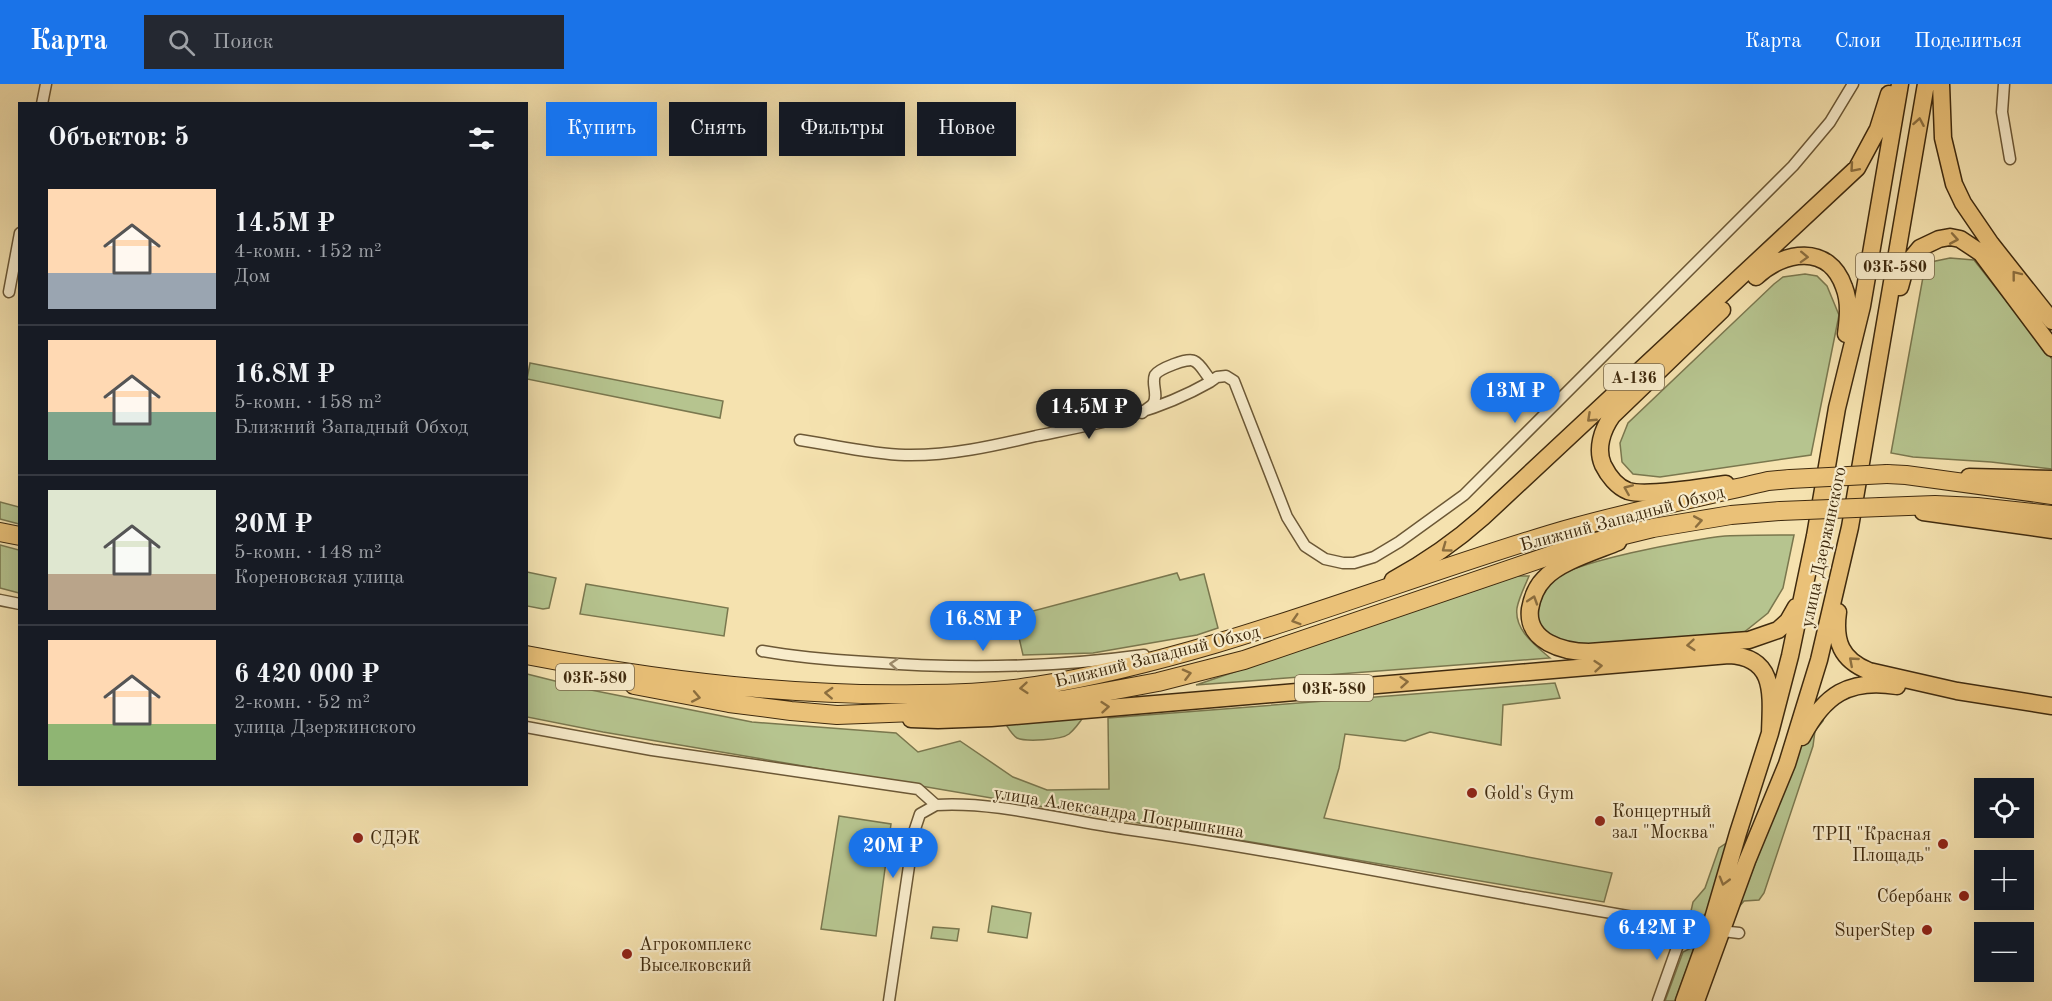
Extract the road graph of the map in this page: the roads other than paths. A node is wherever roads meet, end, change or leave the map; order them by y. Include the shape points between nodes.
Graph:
1 (46, 84) edge
2 (1853, 84) edge
3 (1892, 84) edge
4 (1900, 84) edge
5 (1926, 84) edge
6 (1941, 84) edge
7 (2004, 84) edge
8 (42, 102) edge
9 (2010, 159) dead end
10 (18, 244) edge
11 (9, 292) dead end
12 (2052, 321) edge
13 (2052, 348) edge
14 (1210, 382) junction
15 (1837, 408) junction
16 (1142, 413) junction
17 (800, 440) dead end
18 (1864, 448) junction
19 (1906, 475) junction
20 (2052, 479) edge
21 (1768, 481) junction
22 (2052, 495) edge
23 (1887, 507) junction
24 (2052, 515) edge
25 (1850, 527) junction
26 (1653, 528) junction
27 (2052, 530) edge
28 (0, 532) edge
29 (18, 536) edge
30 (0, 539) edge
31 (18, 544) edge
32 (1805, 587) junction
33 (0, 600) edge
34 (1352, 601) junction
35 (18, 604) edge
36 (1203, 647) junction
37 (762, 651) dead end
38 (528, 655) edge
39 (528, 664) edge
40 (2052, 706) edge
41 (2052, 714) edge
42 (837, 715) junction
43 (528, 727) edge
44 (1770, 733) junction
45 (1787, 764) junction
46 (936, 805) junction
47 (1679, 924) junction
48 (1724, 931) junction
49 (889, 1001) edge
50 (1658, 1001) edge
51 (1684, 1001) edge
52 (1696, 1001) edge

1 - 8 street
2 - 14 street via 1830,122 1793,166 1473,487 1437,516 1374,556 1343,563 1325,559 1305,546 1287,517 1234,381 1226,376
3 -> 34 main road, А-136 via 1872,143 1857,168 1452,544
4 - 15 main road, улица Дзержинского / 03К-580 via 1862,306
18 -> 5 main road, улица Дзержинского / 03К-580
12 -> 6 main road via 1959,194 1947,163
7 - 9 street via 2002,112
10 - 11 street
18 -> 13 main road via 1904,271 1912,256 1928,243 1950,237 1974,247
14 - 16 street
14 - 16 street via 1192,360 1159,371 1154,379 1153,404
21 -> 15 main road, А-136 via 1641,494 1626,490 1606,472 1601,458 1602,438 1612,416 1761,272 1794,256 1824,261 1838,274 1846,294 1849,316
15 - 32 main road, улица Дзержинского / 03К-580
16 - 17 street via 987,447 928,455 877,453
18 - 25 main road, улица Дзержинского / 03К-580
19 - 20 main road
19 - 21 highway, Ближний Западный Обход, bridge
19 - 22 highway, Ближний Западный Обход
21 - 34 highway, Ближний Западный Обход via 1551,534
23 - 24 highway via 1977,507
26 -> 23 highway, bridge via 1731,515
23 - 27 main road
40 -> 25 main road via 1957,691 1869,671 1848,659 1836,630
25 - 45 main road, улица Дзержинского / 03К-580 via 1819,660
32 -> 26 main road via 1784,626 1749,640 1589,652 1564,650 1540,636 1530,613 1544,578 1571,562
42 -> 26 highway, 03К-580 via 967,710 1110,692 1244,660 1575,547
28 - 29 highway
30 - 31 highway
32 - 44 main road, улица Дзержинского / 03К-580
33 - 35 street
34 -> 36 highway, Ближний Западный Обход / 03К-580
36 -> 37 street via 1033,666 963,667 794,657
36 -> 38 highway, Ближний Западный Обход / 03К-580 via 1033,687 954,694 872,695 713,684
39 -> 42 highway, 03К-580 via 729,703
41 - 45 main road via 1893,686 1858,686 1823,704
42 -> 44 main road, 03К-580 via 938,720 991,718 1729,655 1748,659 1767,675
43 - 46 street via 652,750 918,789
44 -> 48 main road, улица Дзержинского / 03К-580 via 1738,832
45 - 48 main road, улица Дзержинского via 1747,861
46 - 47 street, улица Александра Покрышкина via 959,803 1010,810
46 - 49 street via 920,814 914,832
47 - 48 street, улица Александра Покрышкина
47 - 50 street via 1679,942
48 - 51 main road, улица Дзержинского
48 - 52 main road, улица Дзержинского

